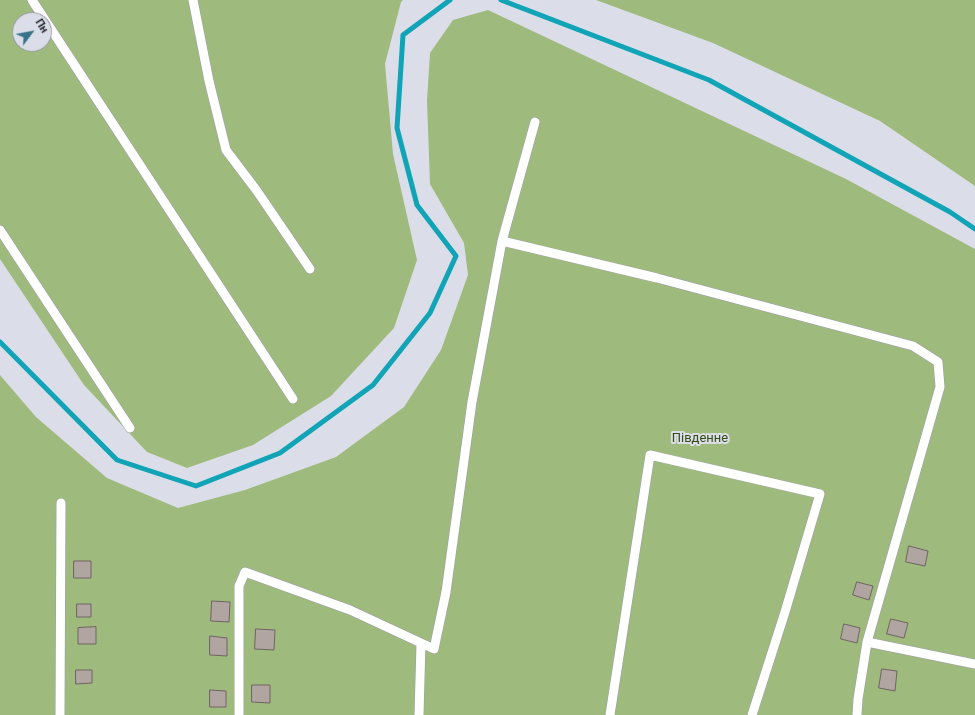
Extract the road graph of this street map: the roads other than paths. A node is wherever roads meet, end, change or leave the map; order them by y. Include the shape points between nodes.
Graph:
1 (32, 0) edge
2 (193, 0) edge
3 (535, 122) dead end
4 (0, 230) edge
5 (502, 241) junction
6 (310, 269) dead end
7 (293, 399) dead end
8 (130, 428) dead end
9 (61, 503) dead end
10 (867, 642) junction
11 (421, 643) junction
12 (975, 664) edge
13 (60, 715) edge
14 (239, 715) edge
15 (419, 715) edge
16 (610, 715) edge
17 (752, 715) edge
18 (857, 715) edge

1 - 7 lane
2 - 6 lane via 226,150
3 - 5 lane
4 - 8 lane
5 - 10 lane via 657,278 913,346 938,362 940,387
5 - 11 lane via 472,402 446,592 434,649
9 - 13 lane
10 - 12 lane
10 - 18 lane
11 - 14 lane via 350,610 245,572 239,586
11 - 15 lane
16 - 17 lane via 650,454 820,494

